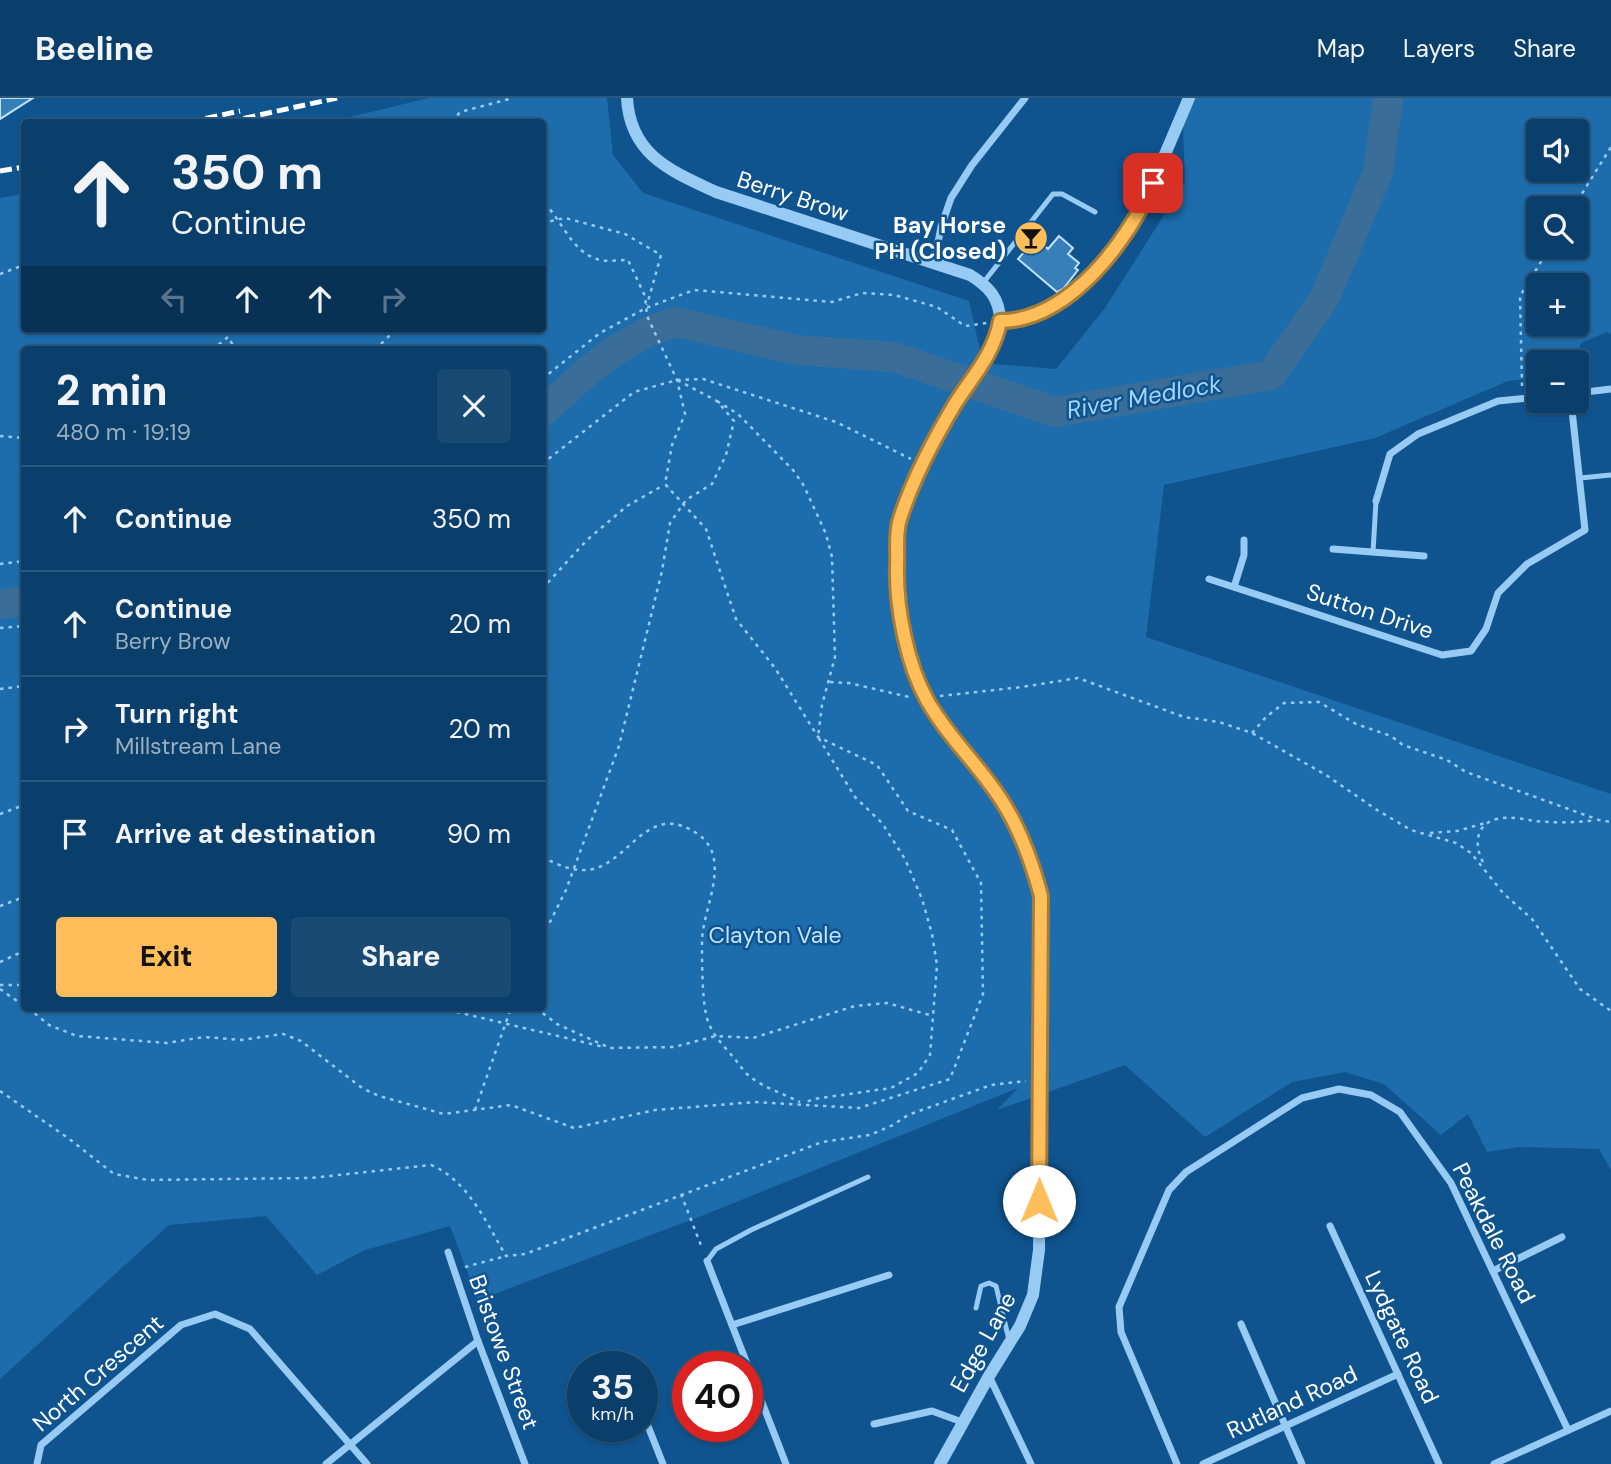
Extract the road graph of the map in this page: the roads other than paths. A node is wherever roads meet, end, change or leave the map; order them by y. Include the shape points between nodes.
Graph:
1 (627, 98) edge
2 (1025, 98) edge
3 (1189, 98) edge
4 (1095, 212) dead end
5 (934, 263) junction
6 (983, 283) junction
7 (1000, 321) junction
8 (1611, 389) edge
9 (1589, 392) edge
10 (1526, 398) edge
11 (1572, 413) edge
12 (1611, 475) edge
13 (1580, 478) junction
14 (1376, 501) joint
15 (1244, 540) dead end
16 (1333, 549) dead end
17 (1373, 552) junction
18 (1424, 556) dead end
19 (1209, 579) dead end
20 (1234, 587) junction
21 (868, 1177) dead end
22 (1330, 1226) dead end
23 (1562, 1237) dead end
24 (448, 1252) dead end
25 (707, 1261) joint
26 (1493, 1271) junction
27 (889, 1275) dead end
28 (975, 1308) dead end
29 (1241, 1324) dead end
30 (732, 1325) junction
31 (478, 1341) junction
32 (1010, 1343) junction
33 (1398, 1374) junction
34 (989, 1376) junction
35 (1611, 1411) edge
36 (962, 1422) junction
37 (874, 1424) dead end
38 (1285, 1426) junction
39 (1568, 1430) junction
40 (654, 1442) edge
41 (349, 1443) junction
42 (37, 1464) edge
43 (326, 1464) edge
44 (367, 1464) edge
45 (525, 1464) edge
46 (663, 1464) edge
47 (786, 1464) edge
48 (940, 1464) edge
49 (1031, 1464) edge
50 (1177, 1464) edge
51 (1203, 1464) edge
52 (1302, 1464) edge
53 (1439, 1464) edge
54 (1494, 1464) edge

1 - 5 street, Berry Brow via 629,118 645,150 681,176 716,192
2 - 5 street via 951,198
3 - 7 street via 1140,213 1121,240 1073,293 1027,319
4 - 6 lane via 1054,194
5 - 6 street, Berry Brow
6 - 7 street via 995,296
7 - 32 street, Edge Lane via 998,334 956,403 899,522 897,592 912,666 927,700 1001,799 1023,841 1041,896 1039,1250 1033,1295
8 - 9 street
10 - 14 street via 1498,401 1419,434 1390,454
11 - 13 street, Sutton Drive
12 - 13 lane
13 - 20 street, Sutton Drive via 1585,530 1527,564 1498,593 1486,629 1471,650 1442,655
14 - 17 lane
15 - 20 street
16 - 17 street
17 - 18 street
19 - 20 street, Sutton Drive
21 - 25 lane via 751,1230 716,1249
22 - 33 street, Lydgate Road
23 - 26 street
24 - 31 street, Bristowe Street
25 - 30 street
26 - 39 street, Peakdale Road
26 - 50 street, Peakdale Road via 1451,1183 1400,1112 1371,1095 1339,1089 1301,1098 1186,1172 1169,1190 1119,1307 1121,1332
27 - 30 street
28 - 32 lane via 981,1286 996,1286
29 - 38 street
30 - 47 street
31 - 41 street
31 - 45 street, Bristowe Street
32 - 34 street, Edge Lane
33 - 38 street, Rutland Road
33 - 53 street, Lydgate Road
34 - 36 street, Edge Lane
34 - 49 street
35 - 39 street
36 - 37 street via 932,1411
36 - 48 street, Edge Lane
38 - 51 street, Rutland Road
38 - 52 street
39 - 54 street
40 - 46 street
41 - 42 street, North Crescent via 250,1329 215,1314 181,1325 41,1446
41 - 43 street
41 - 44 street, North Crescent

